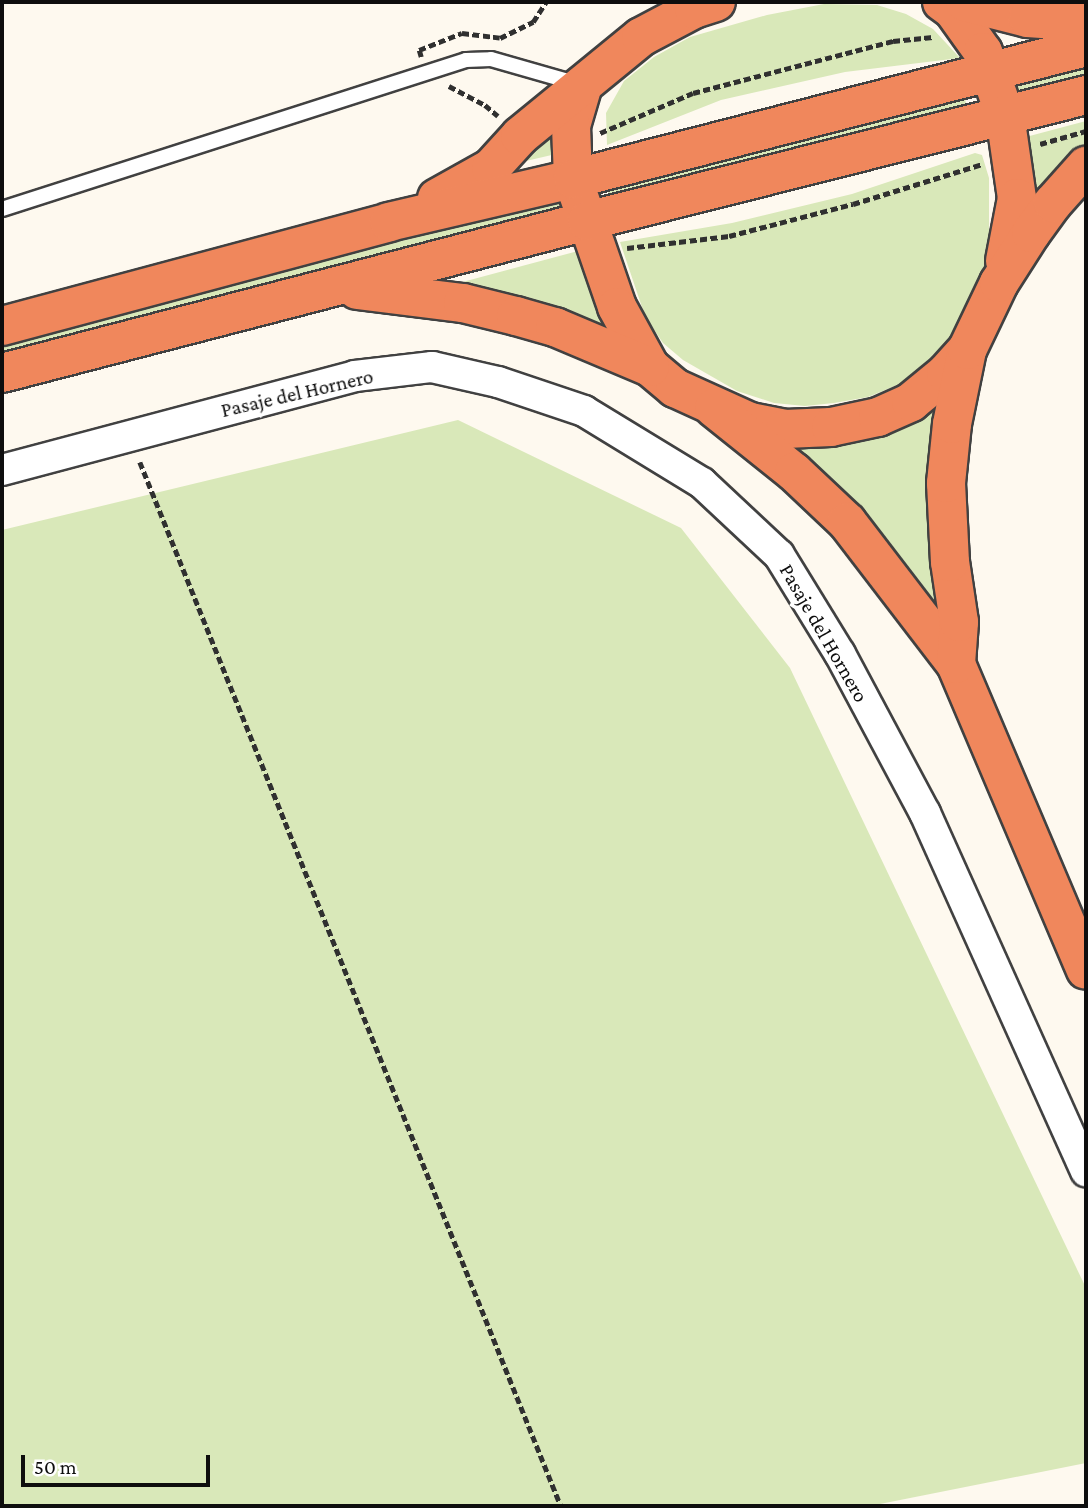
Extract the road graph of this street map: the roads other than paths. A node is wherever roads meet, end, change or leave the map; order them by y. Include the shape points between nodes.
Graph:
1 (716, 2) edge
2 (942, 2) edge
3 (969, 17) edge
4 (1086, 22) edge
5 (1086, 47) edge
6 (989, 72) junction
7 (583, 85) junction
8 (1086, 95) edge
9 (1005, 115) junction
10 (572, 163) junction
11 (1086, 166) edge
12 (2, 209) edge
13 (587, 220) junction
14 (390, 222) junction
15 (999, 283) junction
16 (334, 289) junction
17 (6, 323) edge
18 (967, 349) junction
19 (650, 367) junction
20 (2, 373) edge
21 (714, 408) junction
22 (2, 470) edge
23 (956, 664) junction
24 (1086, 970) edge
25 (1086, 1171) edge

1 - 7 highway via 651,24
2 - 3 highway
3 - 4 highway
3 - 6 highway
5 - 6 highway
6 - 9 highway
6 - 10 highway
7 - 10 highway via 571,126
7 - 12 lane via 491,60 466,60
7 - 14 highway via 520,136 491,168
8 - 9 highway
9 - 13 highway
9 - 15 highway via 1017,198
10 - 13 highway
10 - 14 highway
11 - 15 highway via 1052,203
13 - 16 highway
13 - 19 highway via 617,307
14 - 17 highway
15 - 18 highway
16 - 19 highway via 463,303 516,316 555,327
16 - 20 highway
18 - 21 highway via 911,402 878,417 831,427 785,429
18 - 23 highway via 946,483 950,562 960,622
19 - 21 highway via 675,388
21 - 23 highway via 847,522
22 - 25 street, Pasaje del Hornero via 355,376 432,367 498,382 584,411 702,483 779,555 840,654 925,813
23 - 24 highway

